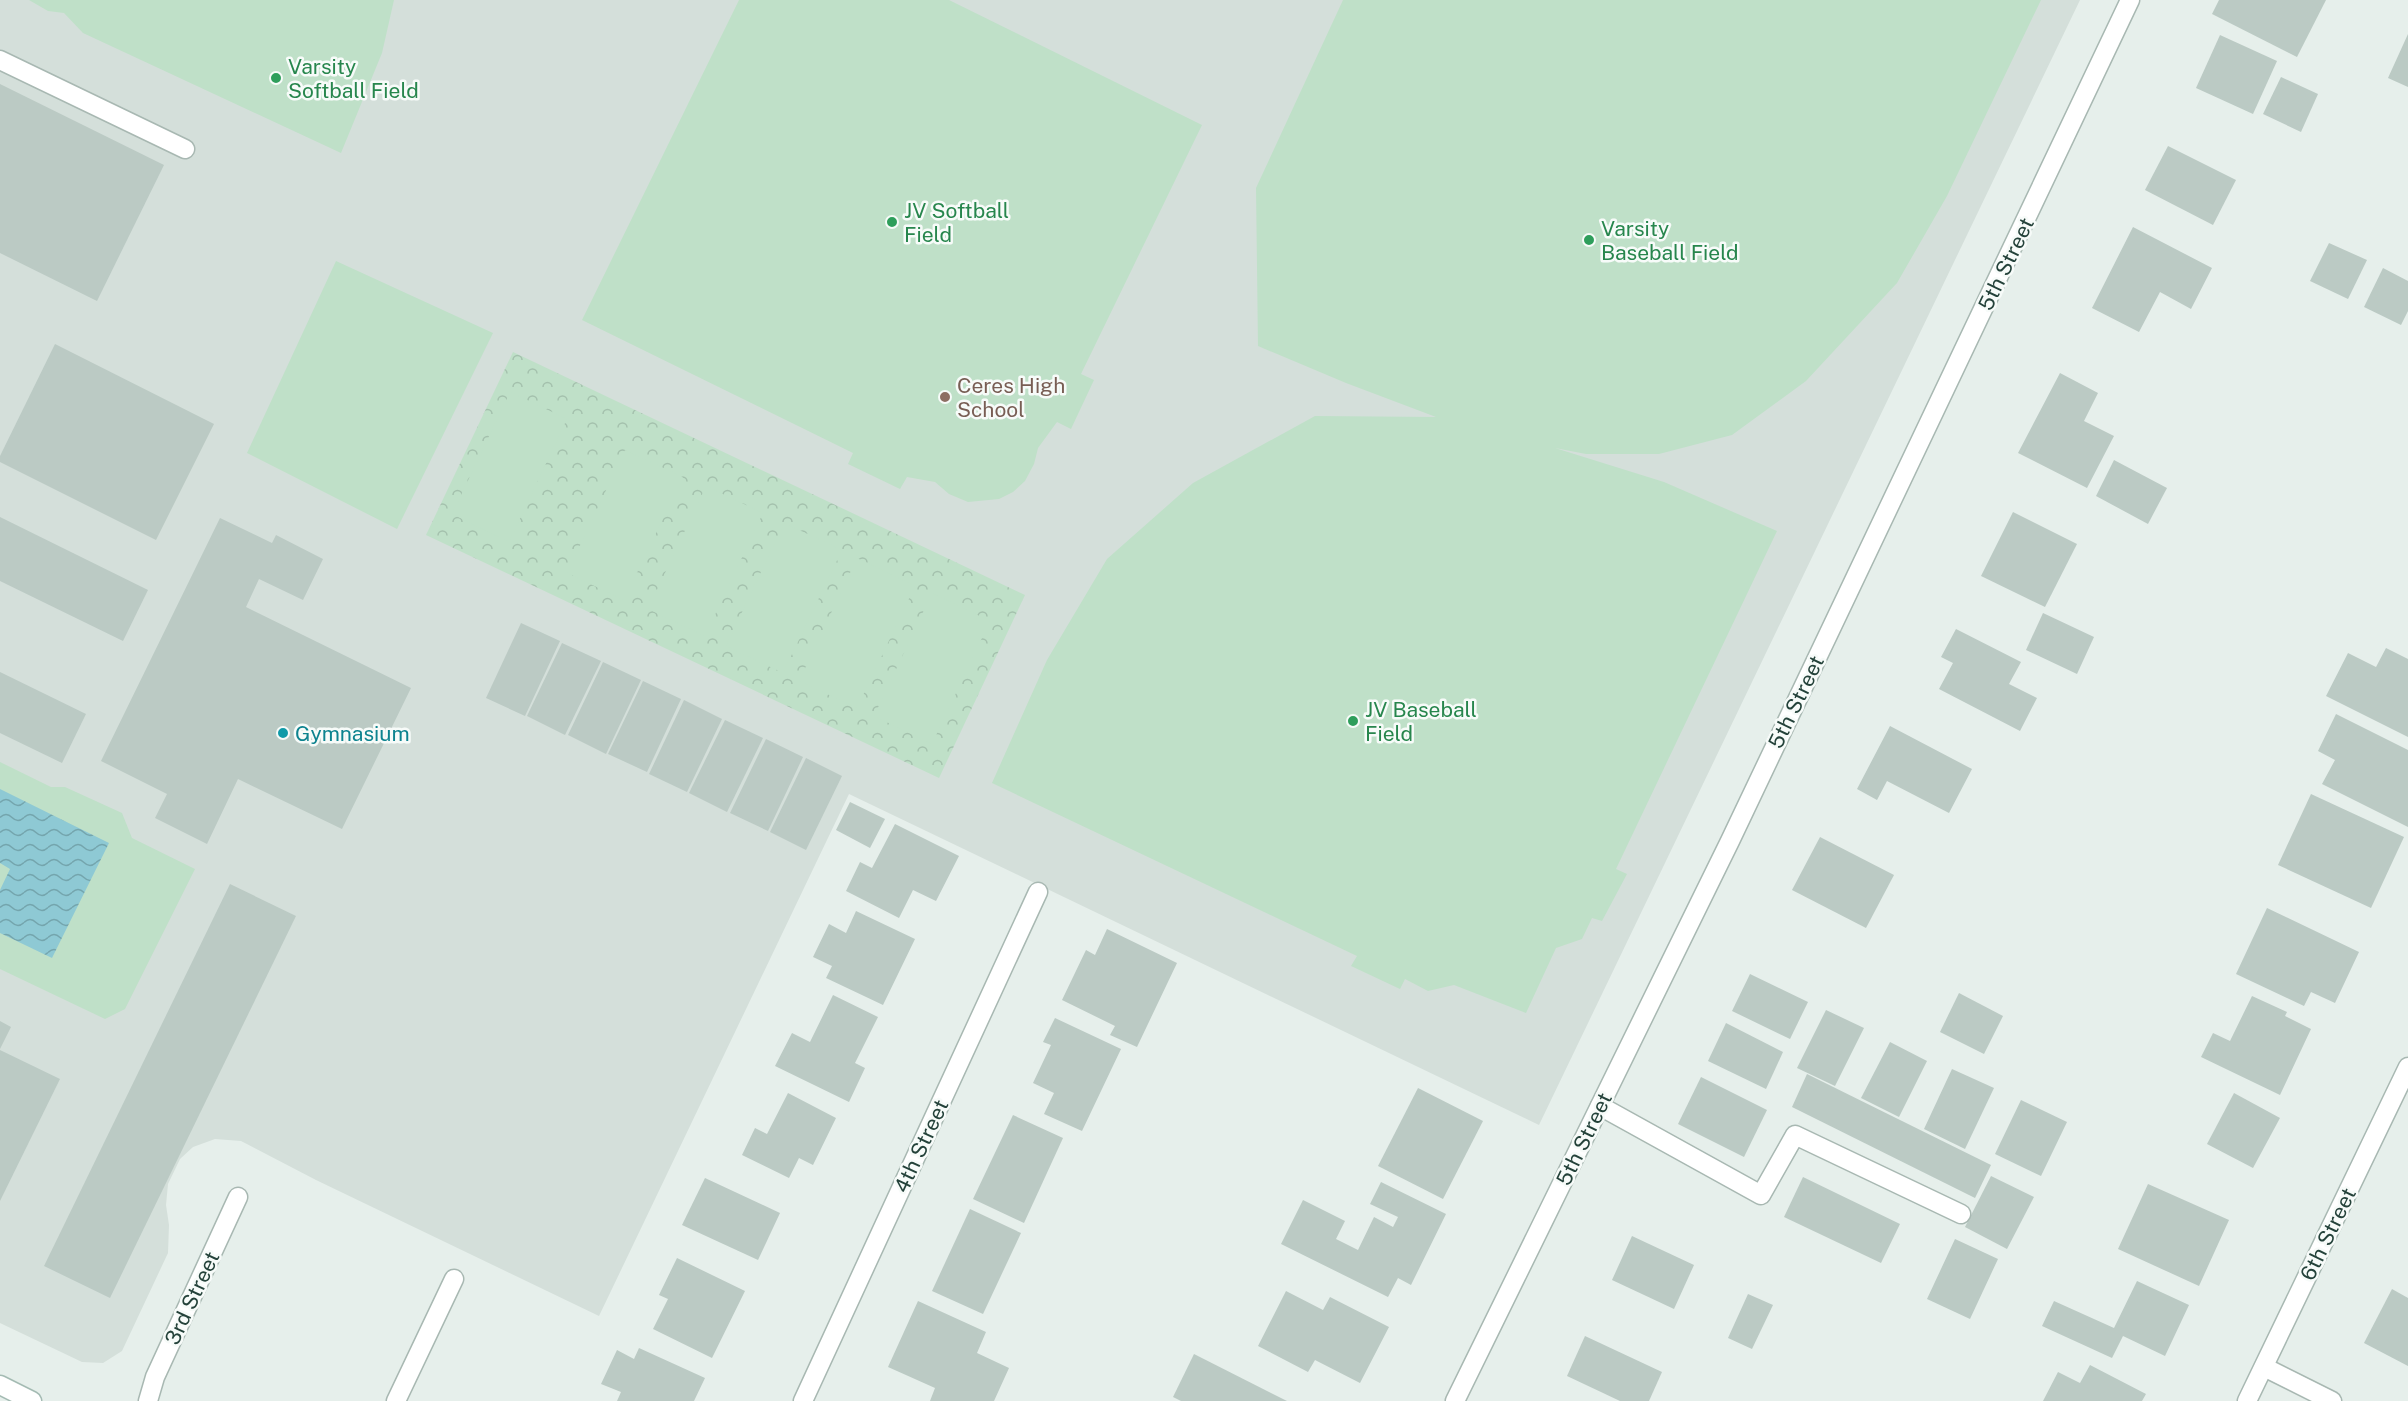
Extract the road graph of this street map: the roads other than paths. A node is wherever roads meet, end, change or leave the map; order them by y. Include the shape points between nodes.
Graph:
1 (2130, 0) edge
2 (0, 60) edge
3 (185, 149) dead end
4 (1038, 892) dead end
5 (2408, 1067) edge
6 (1600, 1106) junction
7 (238, 1197) dead end
8 (1961, 1214) dead end
9 (454, 1279) dead end
10 (2264, 1367) junction
11 (0, 1385) edge
12 (32, 1401) edge
13 (148, 1401) edge
14 (396, 1401) edge
15 (803, 1401) edge
16 (1455, 1401) edge
17 (2247, 1401) edge
18 (2332, 1401) edge

1 - 6 street, 5th Street
2 - 3 street
4 - 15 street, 4th Street
5 - 10 street, 6th Street
6 - 8 street via 1761,1195 1796,1135
6 - 16 street, 5th Street
7 - 13 street, 3rd Street via 155,1377
9 - 14 street
10 - 17 street, 6th Street
10 - 18 street
11 - 12 street

